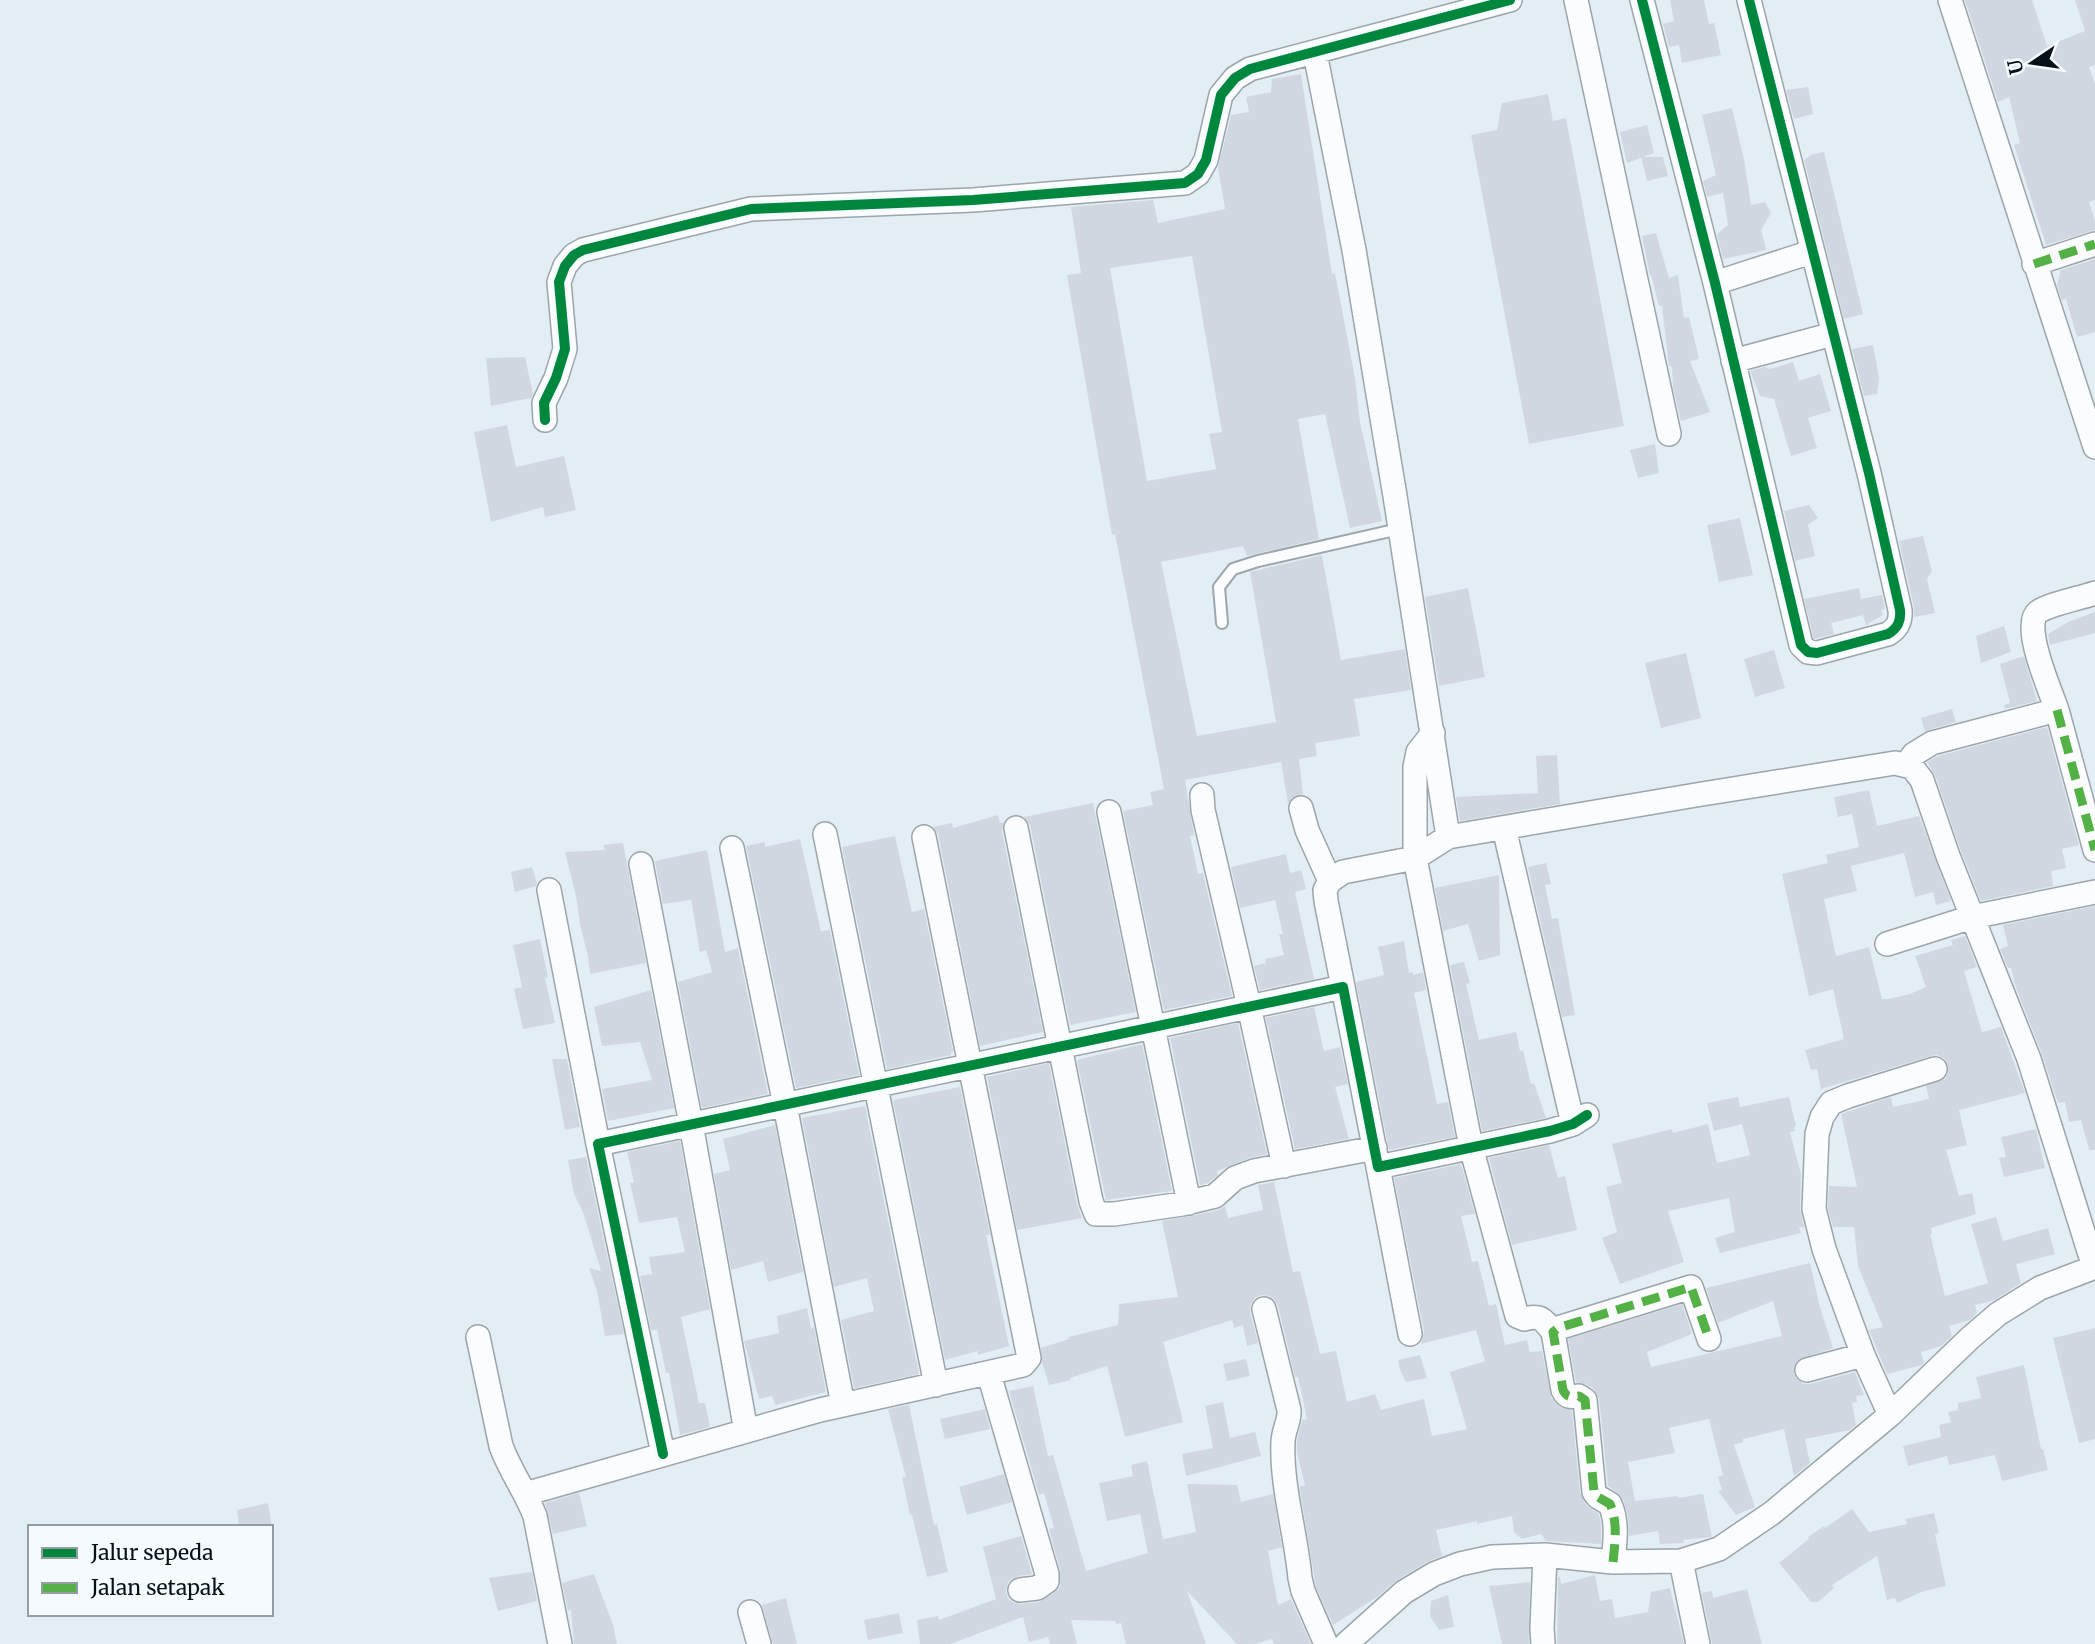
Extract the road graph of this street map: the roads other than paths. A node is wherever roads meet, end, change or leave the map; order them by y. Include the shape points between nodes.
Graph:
1 (1510, 0) edge
2 (1576, 0) edge
3 (1749, 0) edge
4 (1950, 0) edge
5 (1645, 1) edge
6 (1315, 53) junction
7 (2095, 244) edge
8 (1811, 252) junction
9 (2034, 264) junction
10 (1715, 283) junction
11 (1833, 334) junction
12 (1733, 361) junction
13 (545, 420) dead end
14 (1669, 434) dead end
15 (2095, 447) edge
16 (1399, 529) junction
17 (2095, 593) edge
18 (1222, 623) dead end
19 (2057, 710) junction
20 (1433, 733) junction
21 (1906, 765) junction
22 (1202, 795) dead end
23 (1301, 808) dead end
24 (1109, 812) dead end
25 (1016, 828) dead end
26 (1504, 828) junction
27 (825, 834) dead end
28 (924, 837) dead end
29 (1448, 837) junction
30 (732, 848) dead end
31 (2095, 850) edge
32 (1415, 858) junction
33 (641, 864) dead end
34 (1330, 881) junction
35 (549, 890) dead end
36 (2095, 892) edge
37 (1972, 917) junction
38 (1887, 944) dead end
39 (1343, 987) junction
40 (1249, 1006) junction
41 (1153, 1027) junction
42 (1061, 1047) junction
43 (970, 1066) junction
44 (1935, 1069) dead end
45 (876, 1086) junction
46 (785, 1105) junction
47 (691, 1124) junction
48 (598, 1144) junction
49 (1471, 1147) junction
50 (1377, 1158) junction
51 (1284, 1166) junction
52 (1189, 1203) junction
53 (2094, 1267) edge
54 (1264, 1309) dead end
55 (1553, 1332) junction
56 (1410, 1334) dead end
57 (478, 1337) dead end
58 (1709, 1339) dead end
59 (1863, 1355) junction
60 (1807, 1370) dead end
61 (989, 1374) junction
62 (936, 1385) junction
63 (843, 1405) junction
64 (1890, 1415) junction
65 (746, 1431) junction
66 (663, 1454) junction
67 (525, 1494) junction
68 (1545, 1555) junction
69 (1681, 1561) junction
70 (1613, 1562) junction
71 (1020, 1590) dead end
72 (750, 1612) dead end
73 (560, 1644) edge
74 (759, 1644) edge
75 (1326, 1644) edge
76 (1346, 1644) edge
77 (1543, 1644) edge
78 (1698, 1644) edge

1 - 6 street
2 - 14 street
3 - 8 street
4 - 9 street
5 - 10 street
6 - 13 street via 1250,69 1235,78 1221,95 1206,160 1198,174 1185,183 973,200 751,209 583,250 565,266 559,282 565,349 544,403
6 - 16 street via 1354,250
7 - 9 street
8 - 10 street
8 - 11 street
9 - 15 street
10 - 12 street
11 - 12 street
11 - 12 street via 1900,610 1901,620 1888,634 1817,653 1801,645
16 - 18 lane via 1233,569 1219,587
16 - 20 street
17 - 19 street via 2041,610 2033,619 2036,646
19 - 21 street via 1932,743
19 - 31 street
20 - 29 street
20 - 32 street via 1418,752 1415,767
21 - 26 street via 1696,794
21 - 37 street via 1922,779
22 - 40 street
23 - 34 street
24 - 41 street
25 - 42 street
26 - 29 street
26 - 49 street via 1580,1120
27 - 45 street
28 - 43 street
29 - 32 street
30 - 46 street
32 - 34 street via 1343,872
32 - 49 street
33 - 47 street
34 - 39 street via 1326,901
35 - 48 street
36 - 37 street
37 - 38 street
37 - 53 street via 2029,1059
39 - 40 street
39 - 50 street
40 - 41 street
40 - 51 street
41 - 42 street
41 - 52 street
42 - 43 street
42 - 52 street via 1096,1214
43 - 45 street
43 - 61 street via 1029,1358 1023,1365
44 - 59 street via 1831,1103 1817,1134 1814,1209
45 - 46 street
45 - 62 street
46 - 47 street
46 - 63 street
47 - 48 street
47 - 65 street
48 - 66 street
49 - 50 street
49 - 55 street via 1517,1316 1542,1318
50 - 51 street
50 - 56 street
51 - 52 street via 1244,1174 1215,1196
53 - 64 street via 2040,1288 1998,1314
54 - 75 street via 1289,1410 1284,1464 1300,1578
55 - 58 street via 1691,1287
55 - 70 street via 1563,1390 1585,1400 1594,1492 1610,1504 1614,1515
57 - 67 street via 501,1446
59 - 60 street
59 - 64 street
61 - 62 street
61 - 71 street via 1047,1574 1042,1585
62 - 63 street
63 - 65 street
64 - 69 street via 1772,1513 1719,1549
65 - 66 street
66 - 67 street
67 - 73 street via 535,1516
68 - 70 street
68 - 76 street via 1492,1557 1434,1574 1404,1592
68 - 77 street
69 - 70 street
69 - 78 street
72 - 74 street

